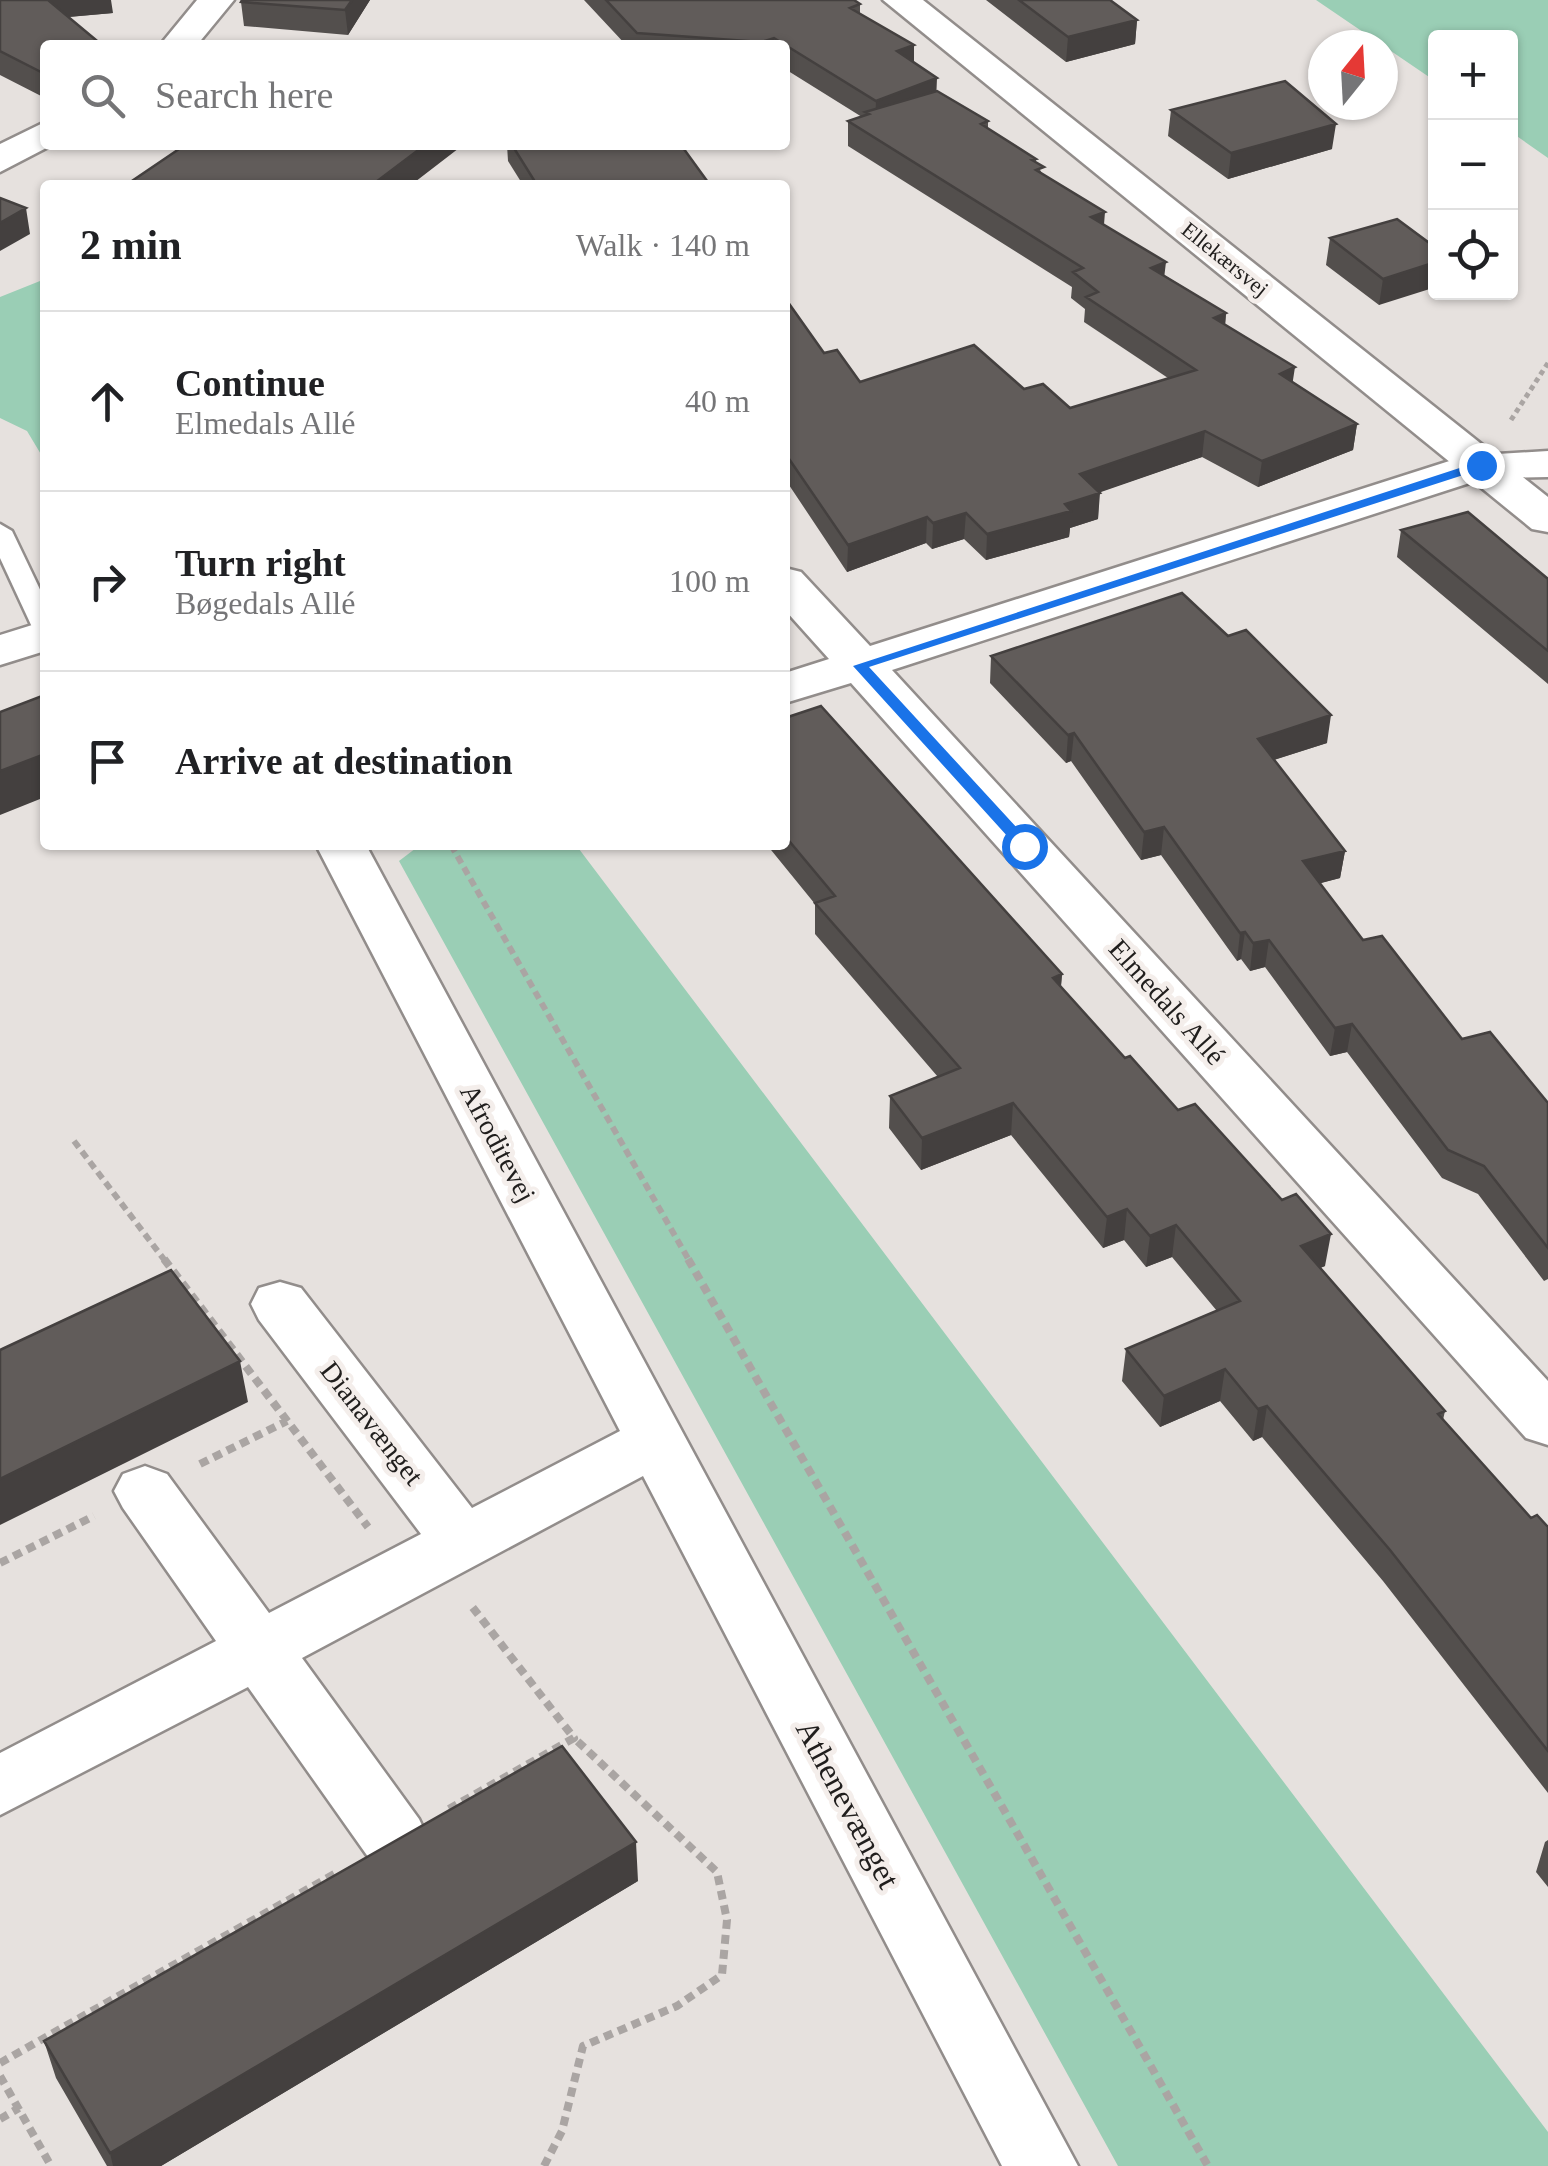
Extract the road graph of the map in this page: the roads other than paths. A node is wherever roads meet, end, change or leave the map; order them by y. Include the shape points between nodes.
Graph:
1 (216, 0) edge
2 (902, 0) edge
3 (182, 40) edge
4 (40, 136) edge
5 (0, 160) edge
6 (1548, 464) edge
7 (1481, 465) junction
8 (1548, 519) edge
9 (0, 530) edge
10 (790, 588) edge
11 (40, 620) edge
12 (40, 633) edge
13 (0, 651) edge
14 (860, 666) junction
15 (790, 687) edge
16 (344, 850) edge
17 (280, 1304) dead end
18 (1548, 1421) edge
19 (655, 1442) junction
20 (145, 1491) dead end
21 (463, 1542) junction
22 (259, 1650) junction
23 (0, 1786) edge
24 (381, 1821) dead end
25 (1042, 2166) edge

1 - 3 street
2 - 7 street, Ellekærsvej
4 - 5 street
6 - 7 street
7 - 8 street, Ellekærsvej
7 - 14 street
9 - 11 lane
10 - 14 street, Elmedals Allé
12 - 13 street
14 - 15 street
14 - 18 street, Elmedals Allé
16 - 19 street, Afroditevej
17 - 21 street, Dianavænget
19 - 21 street
19 - 25 street, Athenevænget
20 - 22 street
21 - 22 street
22 - 23 street
22 - 24 street

